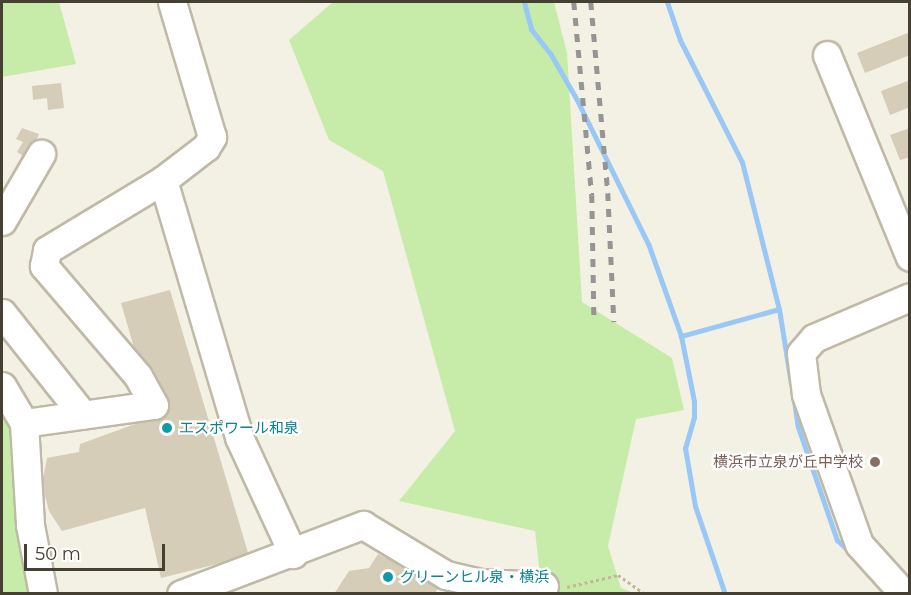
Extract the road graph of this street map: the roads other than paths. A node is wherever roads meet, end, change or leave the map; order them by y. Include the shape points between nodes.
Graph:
1 (172, 2) edge
2 (827, 55) dead end
3 (41, 154) dead end
4 (163, 180) junction
5 (2, 220) edge
6 (909, 257) edge
7 (909, 297) edge
8 (2, 313) edge
9 (2, 386) edge
10 (83, 416) junction
11 (24, 423) junction
12 (293, 554) junction
13 (556, 587) road end
14 (897, 591) edge
15 (43, 594) edge
16 (181, 594) edge

1 - 4 street via 213,134 206,147
2 - 6 street
3 - 5 street
4 - 10 street via 47,250 44,266 138,376 154,405
4 - 12 street via 239,437
7 - 14 street via 814,338 801,352 806,394 859,544
8 - 10 street
9 - 11 street
10 - 11 street
11 - 15 street via 30,525
12 - 13 street via 363,525 446,575 482,583
12 - 16 street

